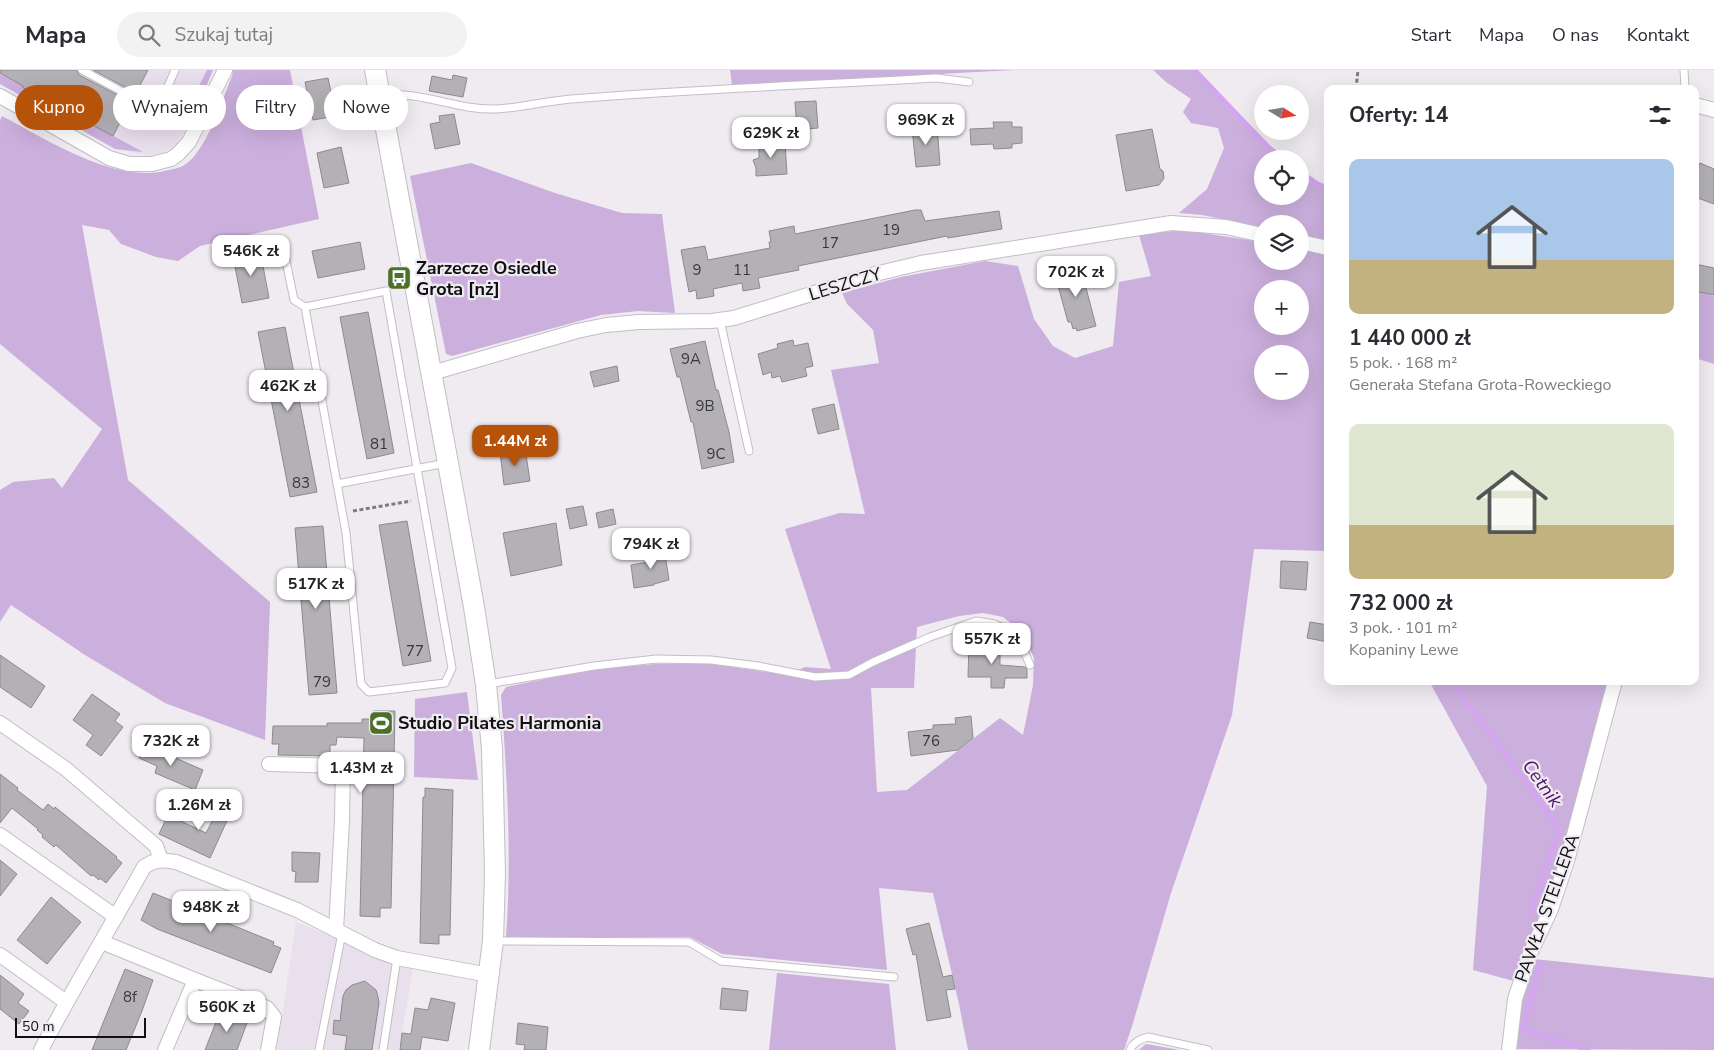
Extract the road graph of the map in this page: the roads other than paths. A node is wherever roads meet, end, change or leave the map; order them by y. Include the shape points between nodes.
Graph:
1 (82, 70) edge
2 (176, 70) edge
3 (225, 70) edge
4 (375, 70) edge
5 (1684, 70) edge
6 (969, 82) dead end
7 (378, 85) edge
8 (1685, 85) edge
9 (0, 96) edge
10 (408, 96) edge
11 (1699, 106) edge
12 (1714, 110) edge
13 (387, 130) edge
14 (1254, 233) edge
15 (1309, 244) edge
16 (283, 246) dead end
17 (1324, 247) edge
18 (305, 307) junction
19 (720, 320) junction
20 (432, 373) junction
21 (749, 451) dead end
22 (448, 463) junction
23 (418, 468) junction
24 (337, 484) junction
25 (1030, 664) dead end
26 (486, 684) junction
27 (1615, 685) edge
28 (0, 723) edge
29 (269, 764) dead end
30 (0, 835) edge
31 (161, 860) junction
32 (116, 917) junction
33 (339, 932) junction
34 (493, 940) junction
35 (102, 942) junction
36 (0, 955) edge
37 (397, 958) junction
38 (490, 975) junction
39 (894, 977) dead end
40 (194, 980) junction
41 (66, 1002) junction
42 (41, 1050) edge
43 (165, 1050) edge
44 (268, 1050) edge
45 (319, 1050) edge
46 (383, 1050) edge
47 (479, 1050) edge
48 (1130, 1050) edge
49 (1208, 1050) edge
50 (1509, 1050) edge

1 - 2 lane via 148,104 164,94
3 - 9 street via 189,142 171,159 152,164 130,164 109,158
4 - 7 street
5 - 8 lane
6 - 10 lane via 937,78 664,93 569,99 498,109 480,109
11 - 12 street
13 - 20 street
14 - 19 street, LESZCZY via 1226,227 1171,223 922,262 752,314
15 - 17 street
16 - 18 lane via 294,300
18 - 23 lane via 386,291
18 - 24 lane
19 - 20 street, LESZCZY via 606,324
19 - 21 lane
20 - 22 street
22 - 23 lane
22 - 26 street
23 - 24 lane
23 - 24 lane via 452,668 445,683 369,692 361,684 346,533
25 - 26 lane via 1010,632 995,624 976,621 930,637 849,675 816,677 711,660 656,659
26 - 34 street via 494,814
27 - 50 street, PAWŁA STELLERA via 1567,861 1516,999
28 - 31 street via 66,768 156,846
29 - 33 street via 343,766
30 - 32 street
31 - 32 street via 144,867
31 - 33 street via 176,862 288,906
32 - 35 street
33 - 37 street
33 - 45 lane
34 - 38 street
34 - 39 lane via 689,942 721,961
35 - 40 street
35 - 41 street
36 - 41 street
37 - 38 street
37 - 46 lane
38 - 47 street
40 - 43 street
40 - 44 street via 267,1008 274,1017
41 - 42 street
48 - 49 lane via 1139,1040 1148,1037

